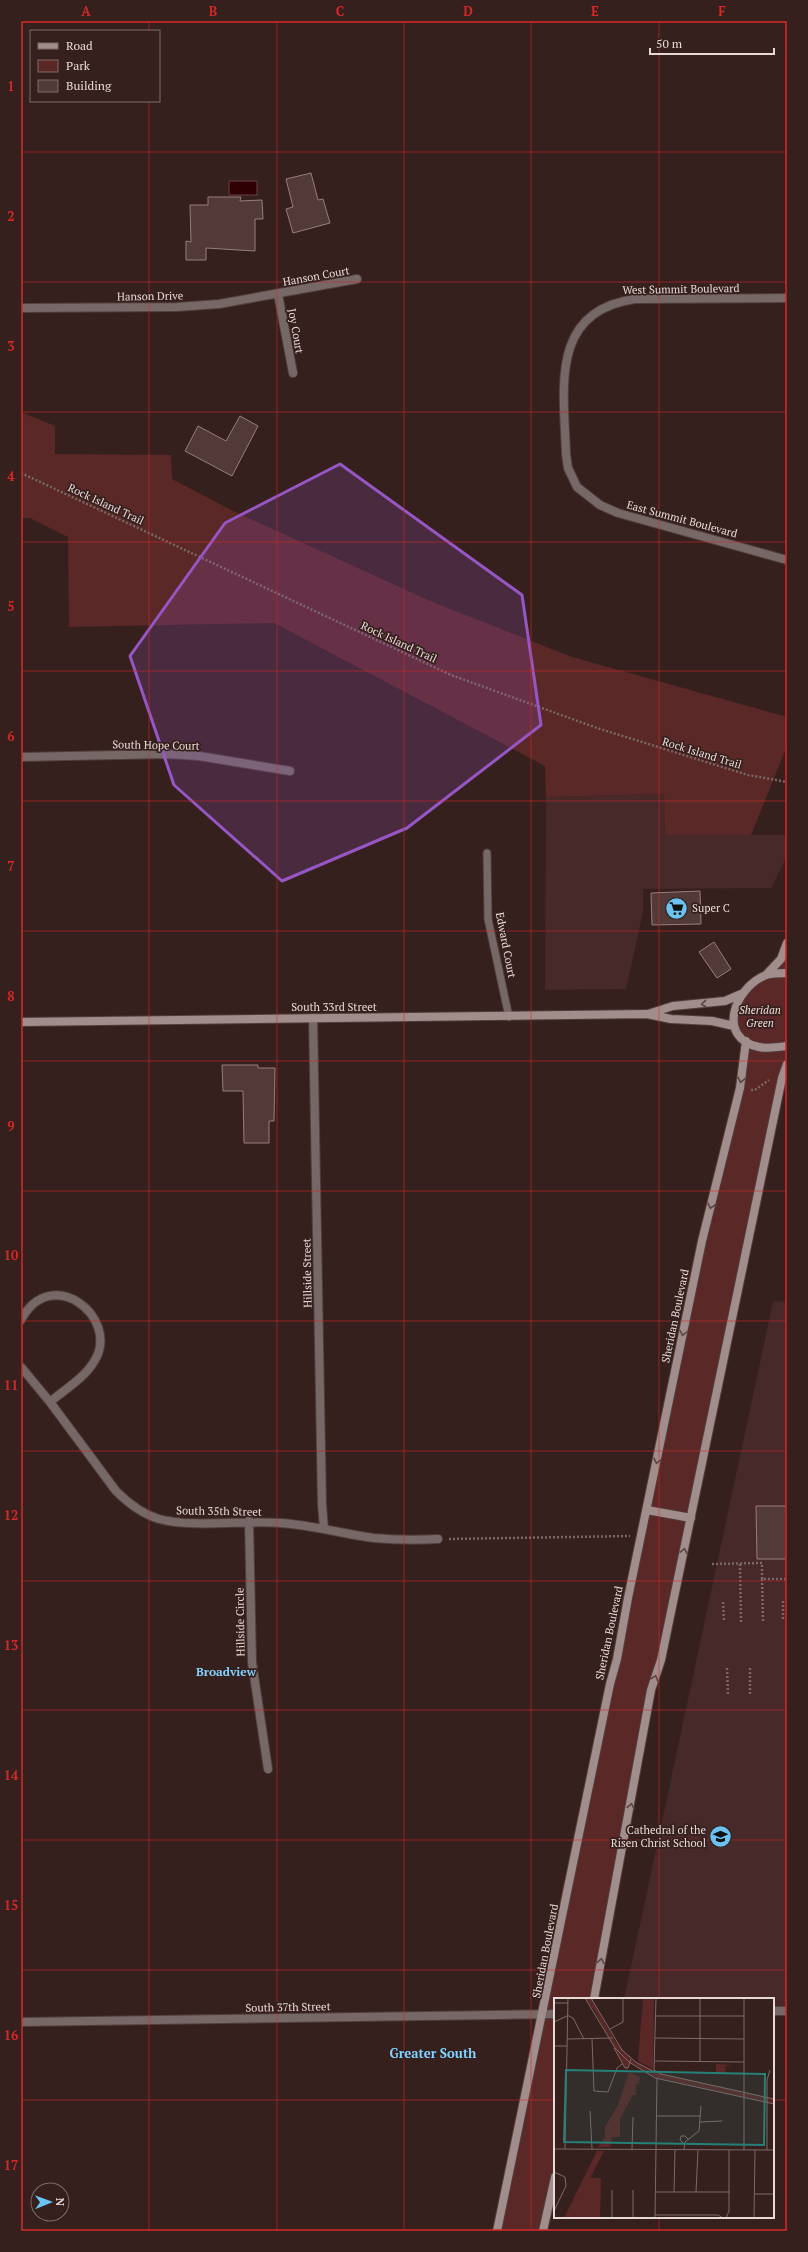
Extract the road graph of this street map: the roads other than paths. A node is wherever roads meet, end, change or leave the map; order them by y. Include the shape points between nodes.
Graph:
1 (357, 279) dead end
2 (278, 294) junction
3 (787, 298) edge
4 (21, 308) edge
5 (293, 373) dead end
6 (577, 487) joint
7 (787, 560) edge
8 (21, 756) edge
9 (290, 771) dead end
10 (487, 853) dead end
11 (787, 943) edge
12 (787, 973) edge
13 (766, 975) junction
14 (741, 994) junction
15 (647, 1014) junction
16 (510, 1017) junction
17 (313, 1018) junction
18 (21, 1022) edge
19 (734, 1026) junction
20 (746, 1041) junction
21 (787, 1046) edge
22 (787, 1064) edge
23 (21, 1320) edge
24 (21, 1367) edge
25 (50, 1402) junction
26 (647, 1510) junction
27 (691, 1518) junction
28 (249, 1521) junction
29 (324, 1528) junction
30 (438, 1539) road end
31 (268, 1769) dead end
32 (594, 1998) edge
33 (774, 2011) edge
34 (787, 2011) edge
35 (543, 2014) junction
36 (554, 2014) edge
37 (21, 2022) edge
38 (554, 2182) edge
39 (497, 2231) edge
40 (543, 2231) edge

1 - 2 street, Hanson Court
2 - 4 street, Hanson Drive via 219,304 177,307
2 - 5 street, Joy Court
3 - 6 street, West Summit Boulevard via 635,299 617,302 598,310 574,336 564,365 566,454 568,468
6 - 7 street, East Summit Boulevard via 600,505 618,513
8 - 9 street, South Hope Court via 168,754 199,756
10 - 16 lane, Edward Court via 488,919
11 - 13 main road via 781,959
12 - 13 main road
13 - 14 main road
14 -> 15 main road, South 33rd Street via 725,1001 672,1006
14 - 19 main road via 735,1006
15 - 16 main road, South 33rd Street
15 - 19 main road, South 33rd Street via 671,1020 712,1021
16 - 17 main road, South 33rd Street
17 - 18 main road, South 33rd Street
17 - 29 street, Hillside Street
19 - 20 main road via 739,1036
20 - 21 main road via 759,1047
20 -> 26 main road, Sheridan Boulevard via 740,1088 702,1240
22 - 27 main road
23 - 25 street via 28,1307 42,1298 56,1295 76,1301 89,1311 96,1324 99,1341 96,1359 87,1372
24 - 25 street, South 35th Street
25 - 28 street, South 35th Street via 116,1491 144,1513 180,1523
26 - 27 main road
26 - 35 main road, Sheridan Boulevard
32 -> 27 main road via 651,1690 661,1660
28 - 29 street, South 35th Street
28 - 31 street, Hillside Circle via 252,1662
29 - 30 street, South 35th Street via 373,1538
33 - 34 street
35 - 36 street, South 37th Street
35 - 37 street, South 37th Street
35 - 39 main road, Sheridan Boulevard
38 - 40 main road

